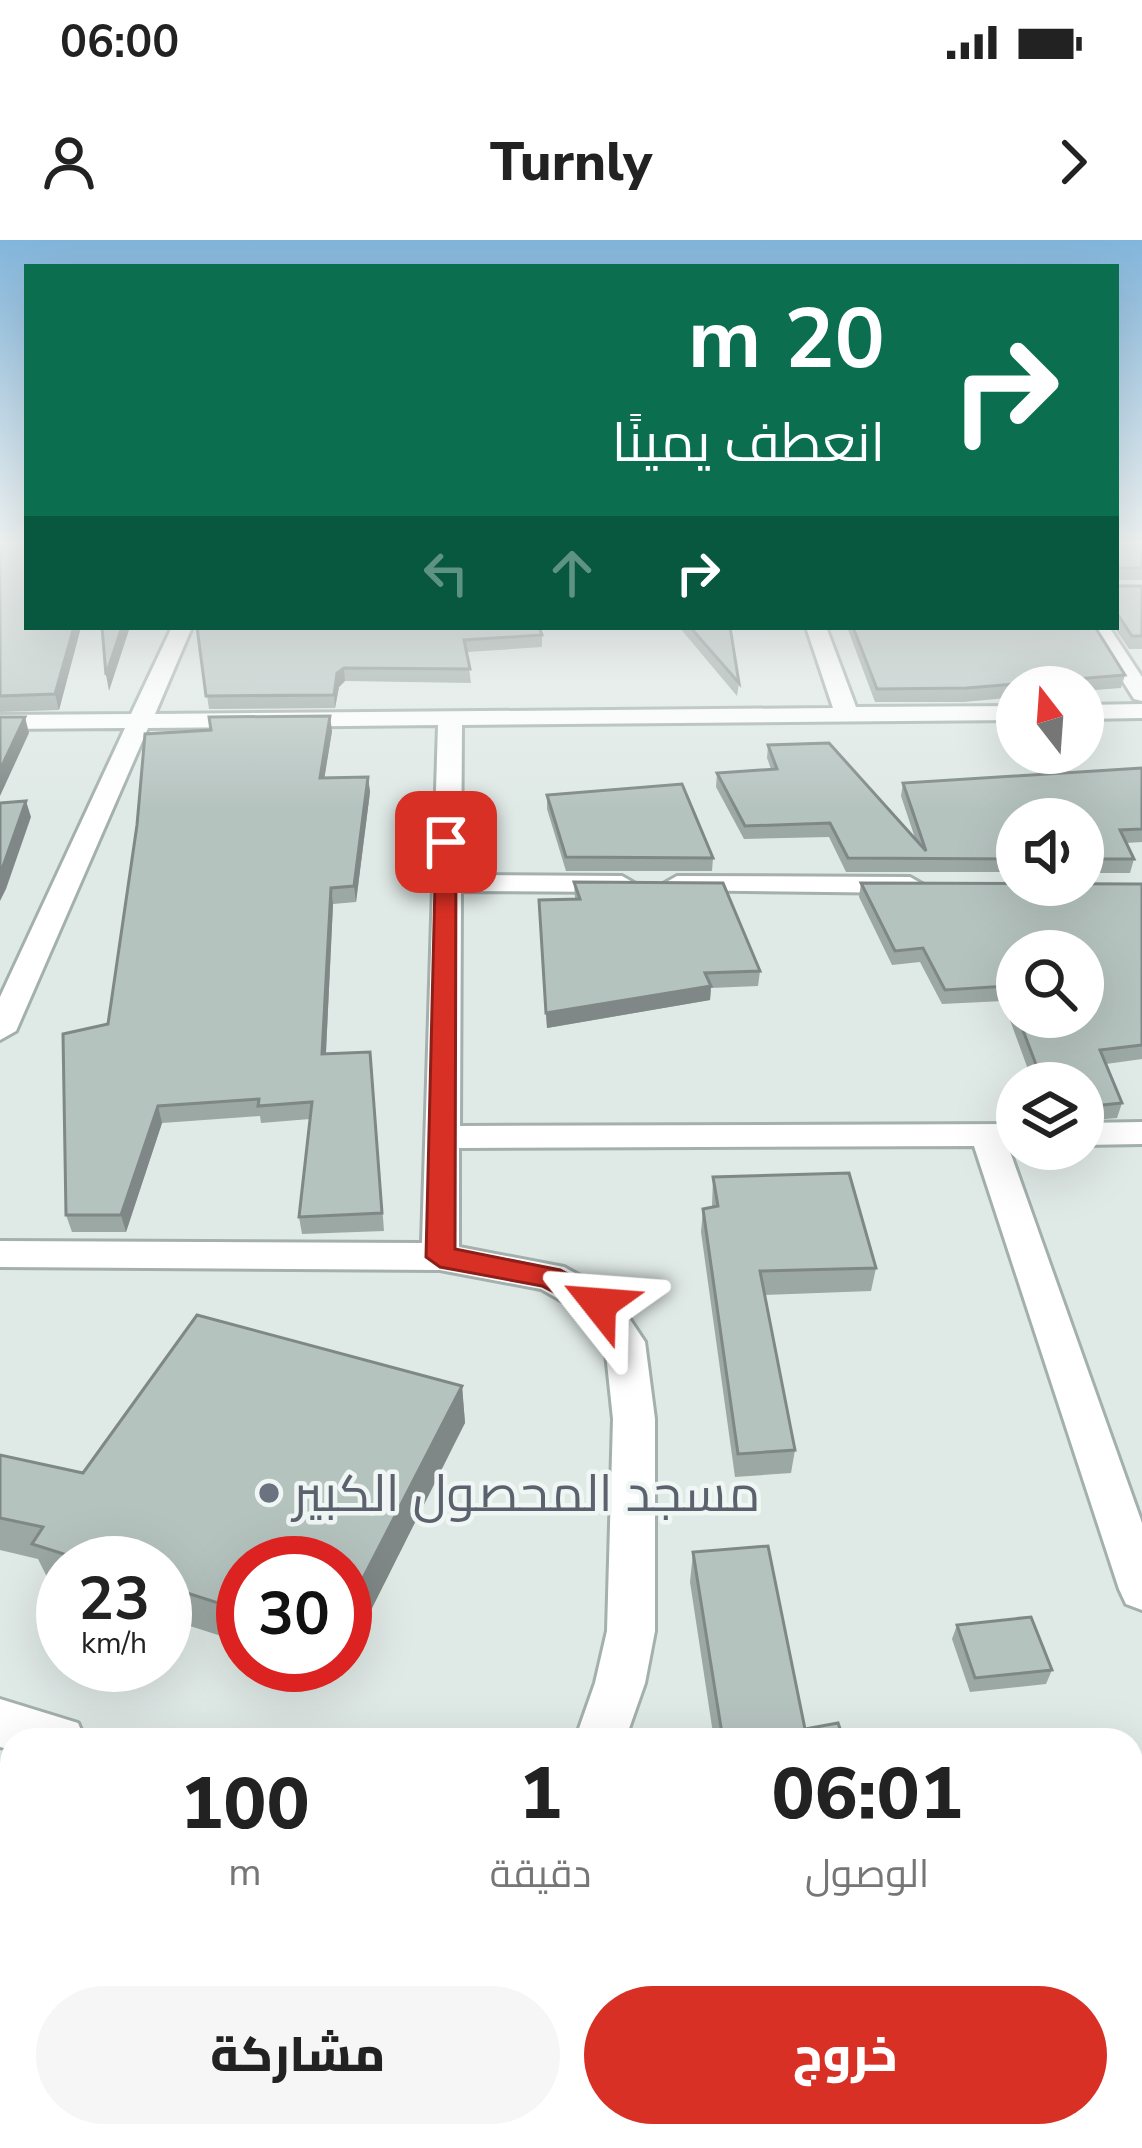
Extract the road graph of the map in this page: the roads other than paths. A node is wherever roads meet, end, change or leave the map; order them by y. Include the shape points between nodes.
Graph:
1 (180, 632) edge
2 (817, 632) edge
3 (1102, 632) edge
4 (1142, 694) edge
5 (1142, 710) edge
6 (1104, 711) edge
7 (996, 712) edge
8 (848, 716) junction
9 (450, 719) junction
10 (140, 721) junction
11 (0, 722) edge
12 (446, 883) junction
13 (933, 885) edge
14 (0, 1031) edge
15 (1142, 1133) edge
16 (1104, 1134) edge
17 (996, 1135) edge
18 (442, 1137) junction
19 (1013, 1170) edge
20 (0, 1254) edge
21 (440, 1257) junction
22 (1142, 1588) edge
23 (604, 1728) edge

1 - 10 street
2 - 8 street
3 - 4 street
5 - 6 street
7 - 8 street
8 - 9 street
9 - 10 street
9 - 12 street
10 - 11 street
10 - 14 street
12 - 13 street
12 - 18 street
15 - 16 street
17 - 18 street
18 - 21 street
19 - 22 street
20 - 21 street
21 - 23 street via 550,1277 599,1304 625,1342 634,1419 631,1631

